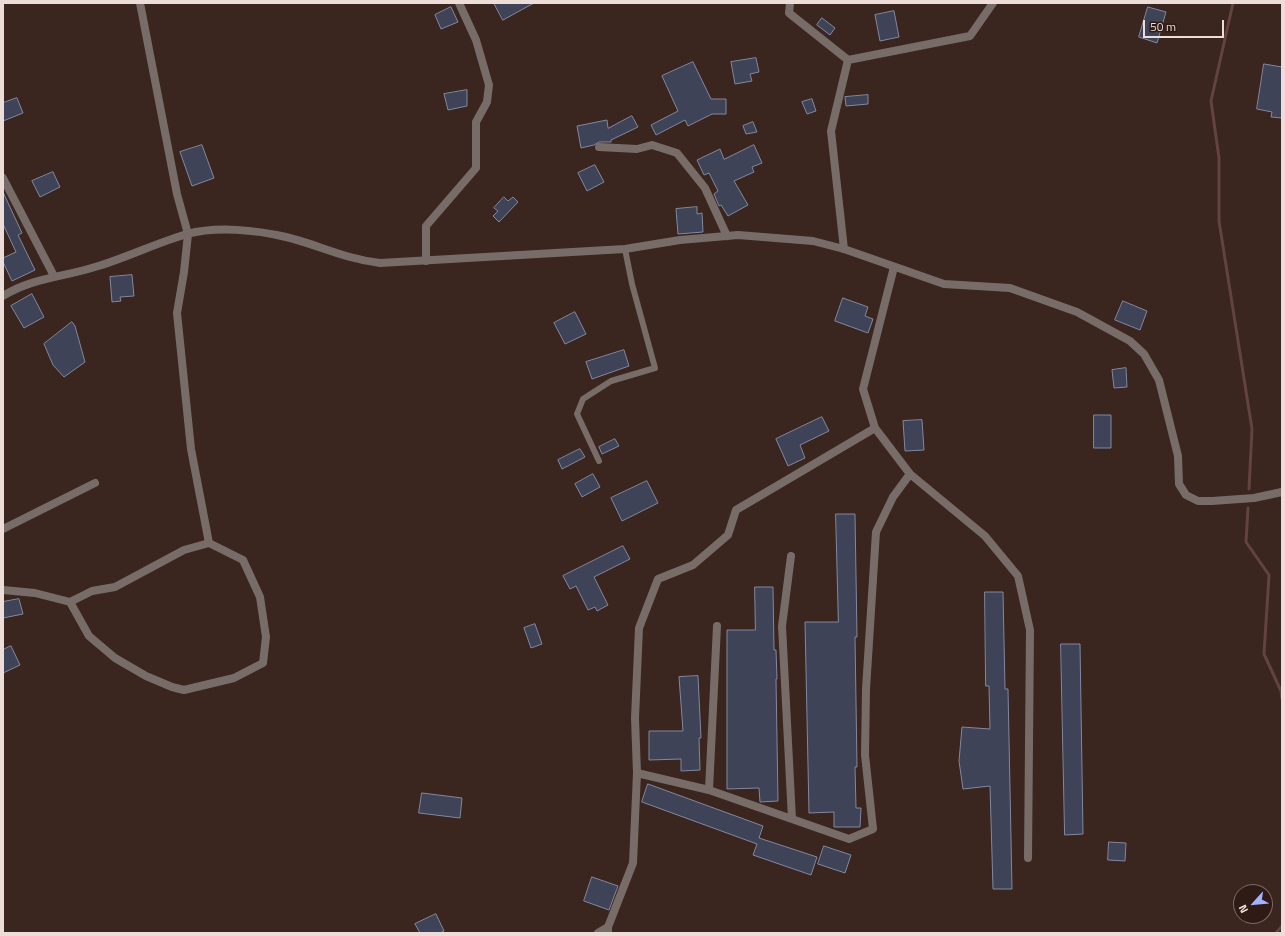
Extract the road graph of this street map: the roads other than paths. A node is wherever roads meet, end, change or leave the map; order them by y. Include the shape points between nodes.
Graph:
1 (140, 3) edge
2 (460, 3) edge
3 (790, 3) edge
4 (993, 3) edge
5 (848, 60) junction
6 (599, 147) dead end
7 (3, 178) edge
8 (188, 234) junction
9 (727, 236) junction
10 (844, 248) junction
11 (625, 249) junction
12 (426, 261) junction
13 (894, 267) junction
14 (54, 276) junction
15 (3, 296) edge
16 (875, 428) junction
17 (599, 461) dead end
18 (910, 474) junction
19 (95, 483) dead end
20 (1282, 492) edge
21 (3, 529) edge
22 (209, 543) junction
23 (791, 556) dead end
24 (3, 590) edge
25 (70, 602) junction
26 (717, 626) dead end
27 (637, 773) junction
28 (709, 790) junction
29 (792, 819) junction
30 (1028, 858) dead end
31 (608, 930) edge
32 (598, 933) edge

1 - 8 street via 177,194
2 - 12 street via 476,40 489,85 487,102 476,122 476,168 426,226
3 - 5 street via 789,12
4 - 5 street via 970,36
5 - 10 street via 831,131
6 - 9 street via 637,149 652,145 677,153 705,188
7 - 14 street
8 - 12 street via 229,230 256,233 285,237 358,261
8 - 14 street via 95,267
8 - 22 street via 177,313 191,449
9 - 10 street via 738,234 788,238
9 - 11 street
10 - 13 street
11 - 12 street
11 - 17 lane via 655,368 611,381 583,399 577,414
13 - 16 street via 863,388
13 - 20 street via 944,284 1010,288 1077,312 1110,329 1130,341 1144,354 1159,380 1178,456 1180,484 1186,495 1198,501 1254,498
14 - 15 street via 12,290
16 - 18 street
16 - 27 street via 736,510 728,536 693,565 658,579 638,628 635,718
18 - 29 street via 893,497 876,532 865,755 873,829 849,839
18 - 30 street via 985,536 1018,576 1030,630
19 - 21 street
22 - 25 street via 184,550 115,587 92,591
22 - 25 street via 242,560 260,597 264,615 266,637 262,663 234,678 184,690 146,676 115,658 89,636
23 - 29 street via 782,626
24 - 25 street via 35,593
26 - 28 street
27 - 28 street
27 - 31 street via 633,863
28 - 29 street
31 - 32 street

